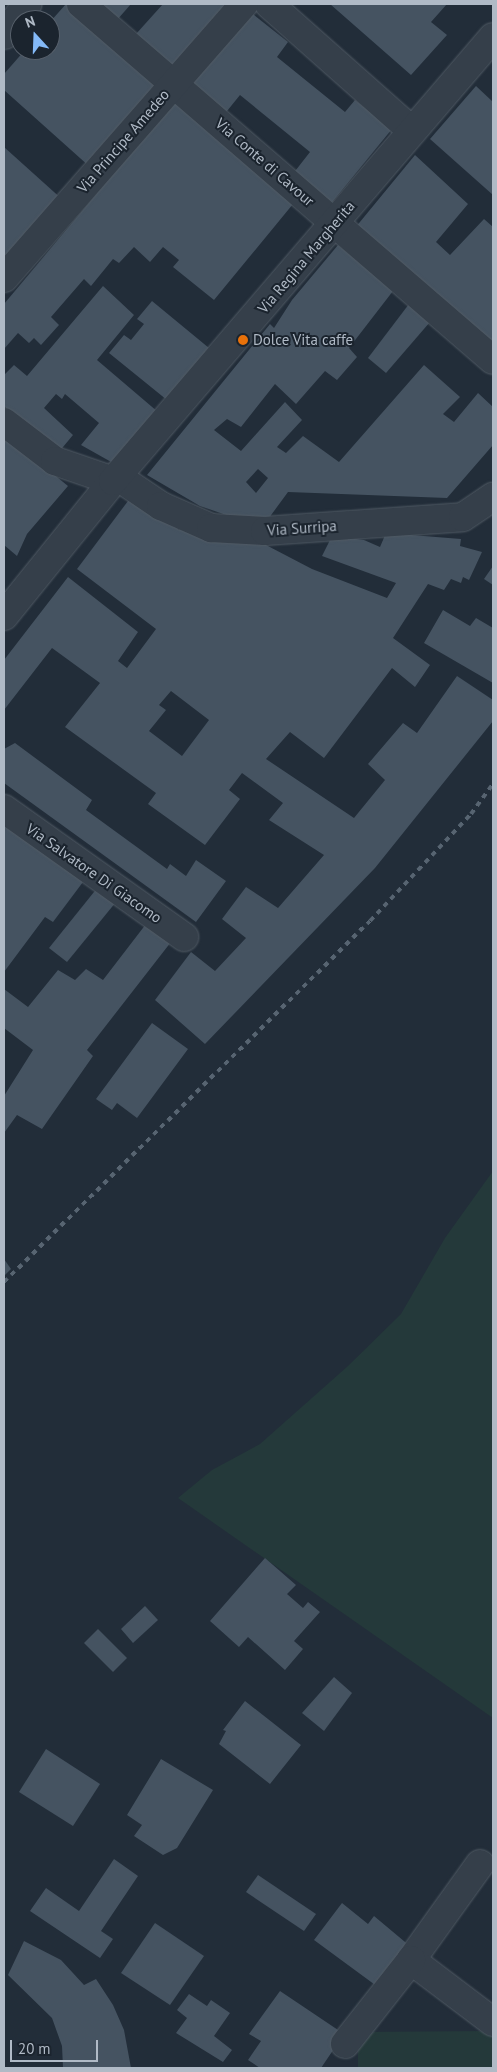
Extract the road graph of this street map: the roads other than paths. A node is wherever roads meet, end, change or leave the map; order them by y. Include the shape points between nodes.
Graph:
1 (27, 4) edge
2 (81, 4) edge
3 (244, 4) edge
4 (268, 4) edge
5 (4, 35) edge
6 (493, 36) edge
7 (173, 83) junction
8 (412, 131) junction
9 (335, 222) junction
10 (4, 278) edge
11 (493, 360) edge
12 (4, 422) edge
13 (116, 479) junction
14 (493, 498) edge
15 (4, 616) edge
16 (4, 809) edge
17 (184, 937) dead end
18 (480, 1864) dead end
19 (411, 1960) junction
20 (493, 2022) edge
21 (345, 2044) dead end

1 - 5 street
2 - 7 street, Via Conte di Cavour
3 - 7 street, Via Principe Amedeo
4 - 8 street
6 - 8 street, Via Regina Margherita
7 - 9 street, Via Conte di Cavour
7 - 10 street, Via Principe Amedeo
8 - 9 street, Via Regina Margherita
9 - 11 street, Via Conte di Cavour
9 - 13 street, Via Regina Margherita
12 - 13 street, Via Surripa via 55,461
13 - 14 street, Via Surripa via 161,506 211,528 265,531 463,517
13 - 15 street, Via Regina Margherita
16 - 17 street, Via Salvatore Di Giacomo
18 - 19 street
19 - 20 street
19 - 21 street

